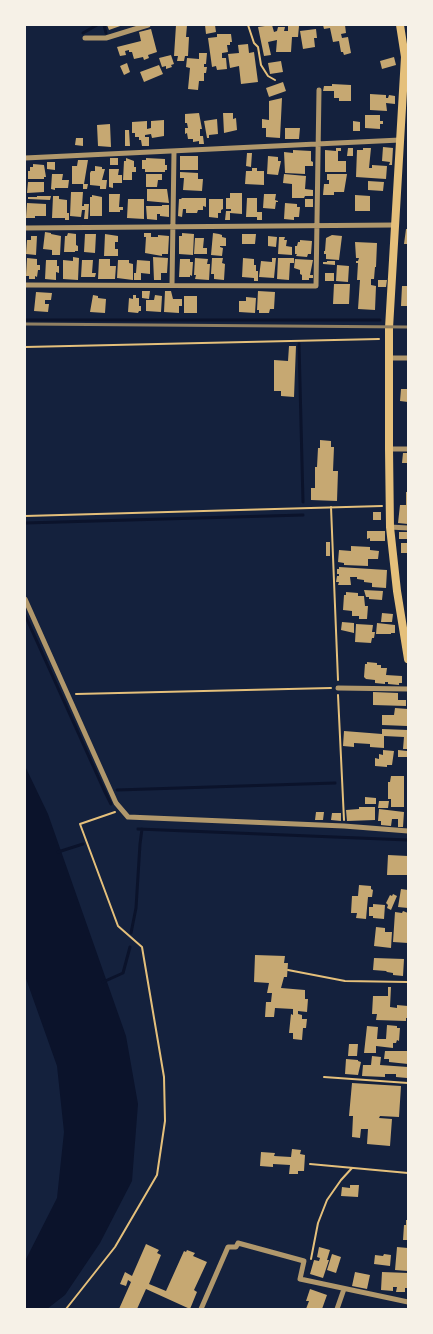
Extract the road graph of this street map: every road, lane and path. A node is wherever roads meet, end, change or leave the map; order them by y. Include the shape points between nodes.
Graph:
1 (148, 25) edge
2 (248, 25) edge
3 (400, 25) edge
4 (85, 38) dead end
5 (275, 80) dead end
6 (319, 90) dead end
7 (400, 140) junction
8 (318, 144) junction
9 (174, 152) junction
10 (25, 158) edge
11 (318, 226) junction
12 (395, 226) junction
13 (173, 227) junction
14 (25, 228) edge
15 (25, 285) edge
16 (172, 285) junction
17 (389, 339) junction
18 (25, 347) edge
19 (389, 358) junction
20 (408, 358) edge
21 (389, 449) junction
22 (408, 449) edge
23 (390, 506) junction
24 (331, 507) junction
25 (25, 516) edge
26 (390, 527) junction
27 (408, 528) edge
28 (25, 599) edge
29 (408, 659) edge
30 (338, 688) junction
31 (408, 689) edge
32 (66, 695) junction
33 (128, 816) junction
34 (344, 826) junction
35 (408, 832) edge
36 (288, 970) dead end
37 (408, 982) edge
38 (324, 1077) dead end
39 (408, 1082) edge
40 (310, 1164) dead end
41 (352, 1168) junction
42 (408, 1173) edge
43 (304, 1261) junction
44 (344, 1289) junction
45 (408, 1302) edge
46 (66, 1309) edge
47 (201, 1309) edge
48 (337, 1309) edge

1 - 4 street via 106,38
2 - 5 path via 258,47 261,65
3 - 7 main road via 406,56
6 - 8 street
7 - 8 street
7 - 12 main road
8 - 9 street
8 - 11 street
9 - 10 street
9 - 13 street
11 - 12 street
11 - 13 street
11 - 16 street via 316,286
12 - 17 main road
13 - 14 street
13 - 16 street
15 - 16 street
17 - 18 path
17 - 19 main road
19 - 20 street
19 - 21 main road
21 - 22 street
21 - 23 main road
23 - 24 path
23 - 26 main road
24 - 25 path
24 - 30 path
26 - 27 street
26 - 29 main road
28 - 32 street
30 - 31 street
30 - 32 path
30 - 34 path
32 - 33 street via 116,803
33 - 34 street
33 - 46 path via 114,812 80,824 118,926 142,947 164,1077 164,1121 157,1175 115,1247
34 - 35 street
36 - 37 path via 345,981
38 - 39 path
40 - 41 path
41 - 42 path
41 - 43 path via 327,1200 318,1223 311,1259
43 - 44 street via 300,1279
43 - 47 street via 238,1244 236,1247 228,1246
44 - 45 street
44 - 48 street

